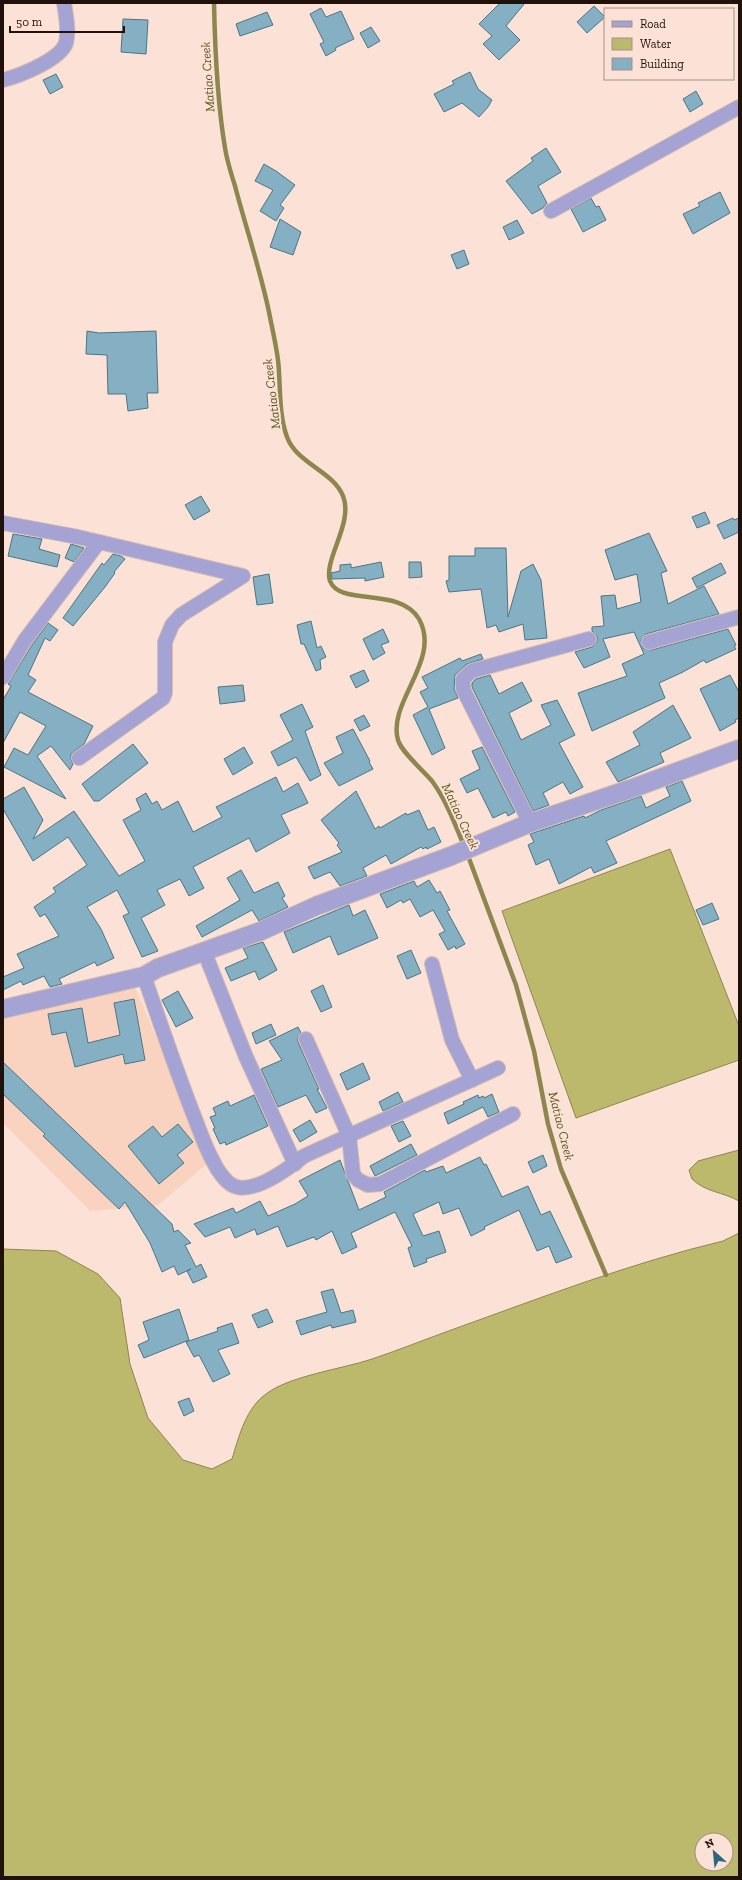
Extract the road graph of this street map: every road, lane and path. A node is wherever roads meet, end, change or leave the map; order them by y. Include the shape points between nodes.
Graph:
1 (64, 3) edge
2 (3, 80) edge
3 (739, 107) edge
4 (551, 211) dead end
5 (3, 523) edge
6 (99, 542) junction
7 (739, 617) edge
8 (589, 639) dead end
9 (649, 642) dead end
10 (3, 678) edge
11 (739, 749) edge
12 (79, 758) dead end
13 (530, 823) junction
14 (204, 951) junction
15 (432, 964) dead end
16 (144, 976) junction
17 (3, 1009) edge
18 (306, 1039) dead end
19 (498, 1068) dead end
20 (472, 1080) junction
21 (513, 1114) dead end
22 (349, 1136) junction
23 (295, 1164) junction

1 - 2 street via 68,25 65,44 56,56
3 - 4 street
5 - 6 street
6 - 10 street via 30,634
6 - 12 street via 244,576 181,615 172,626 165,642 163,698
7 - 9 street
8 - 13 street via 472,671 463,679 463,689
11 - 13 street
13 - 14 street via 497,838 316,906 261,931
14 - 16 street
14 - 23 street via 246,1057
15 - 20 street via 452,1040
16 - 17 street
16 - 23 street via 191,1108 213,1162 224,1177 235,1187 246,1188 268,1180
18 - 22 street
19 - 20 street
20 - 22 street
21 - 22 street via 380,1184 368,1185 353,1174
22 - 23 street via 304,1156

